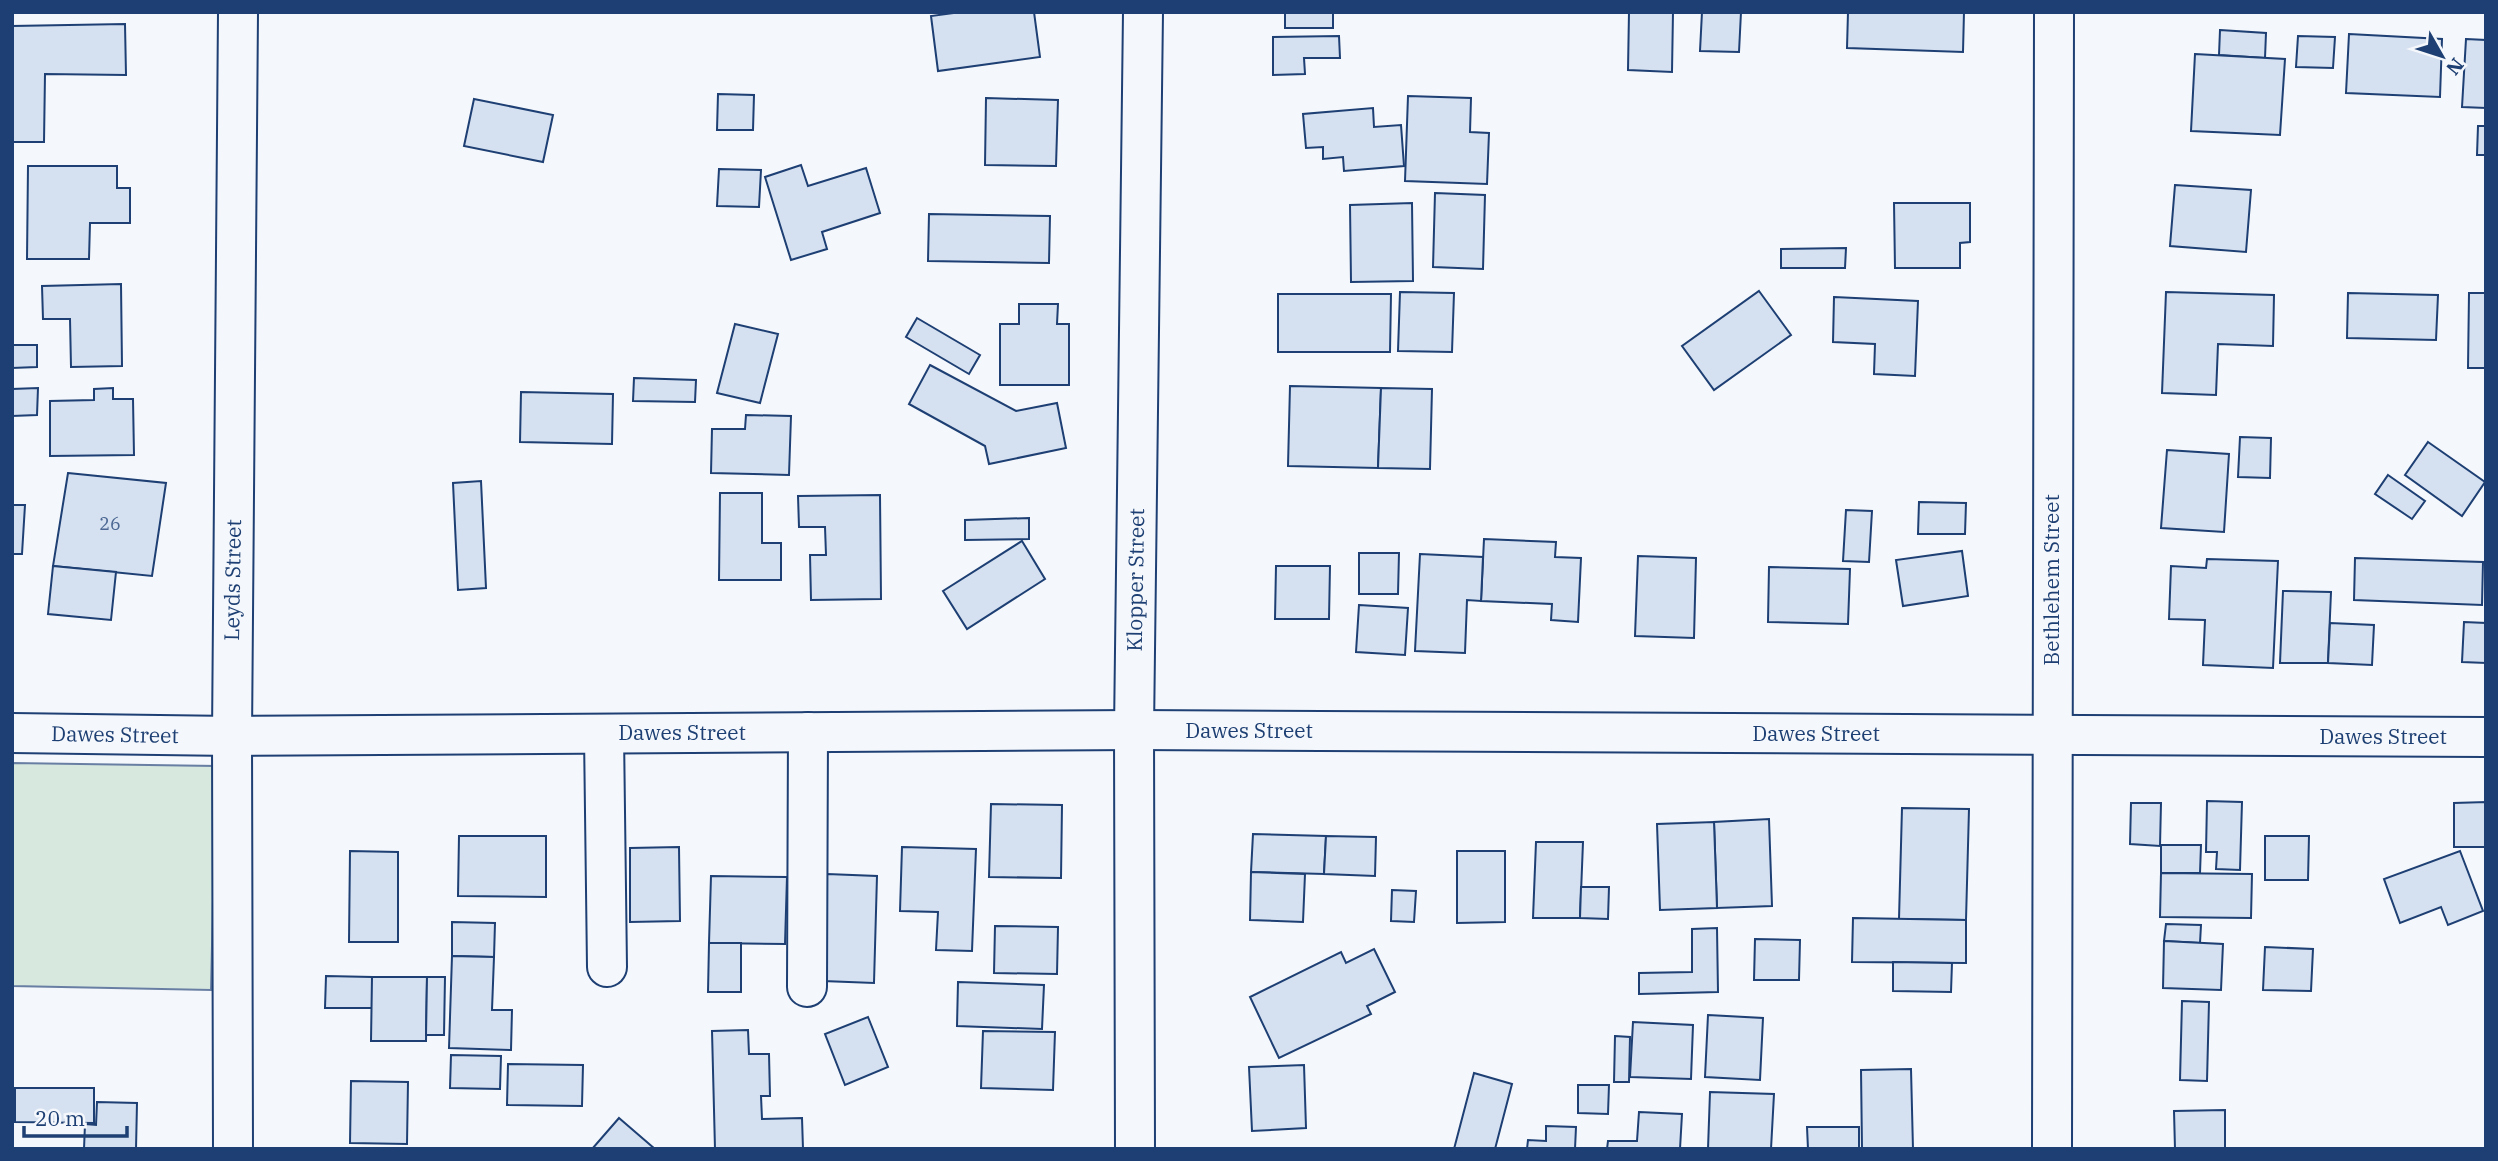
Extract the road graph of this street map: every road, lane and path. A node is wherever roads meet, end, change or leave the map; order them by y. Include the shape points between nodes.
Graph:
1 (238, 12) edge
2 (1143, 12) edge
3 (2054, 12) edge
4 (1134, 730) junction
5 (808, 732) junction
6 (12, 733) edge
7 (604, 734) junction
8 (232, 736) junction
9 (2052, 736) junction
10 (2486, 737) edge
11 (607, 967) dead end
12 (807, 987) dead end
13 (233, 1149) edge
14 (1135, 1149) edge
15 (2052, 1149) edge

1 - 8 street, Leyds Street
2 - 4 street, Klopper Street
3 - 9 street, Bethlehem Street
4 - 5 street, Dawes Street
4 - 9 street, Dawes Street
4 - 14 street, Klopper Street
5 - 7 street, Dawes Street
5 - 12 street
6 - 8 street, Dawes Street
7 - 8 street, Dawes Street
7 - 11 street
8 - 13 street, Leyds Street
9 - 10 street, Dawes Street
9 - 15 street, Bethlehem Street

